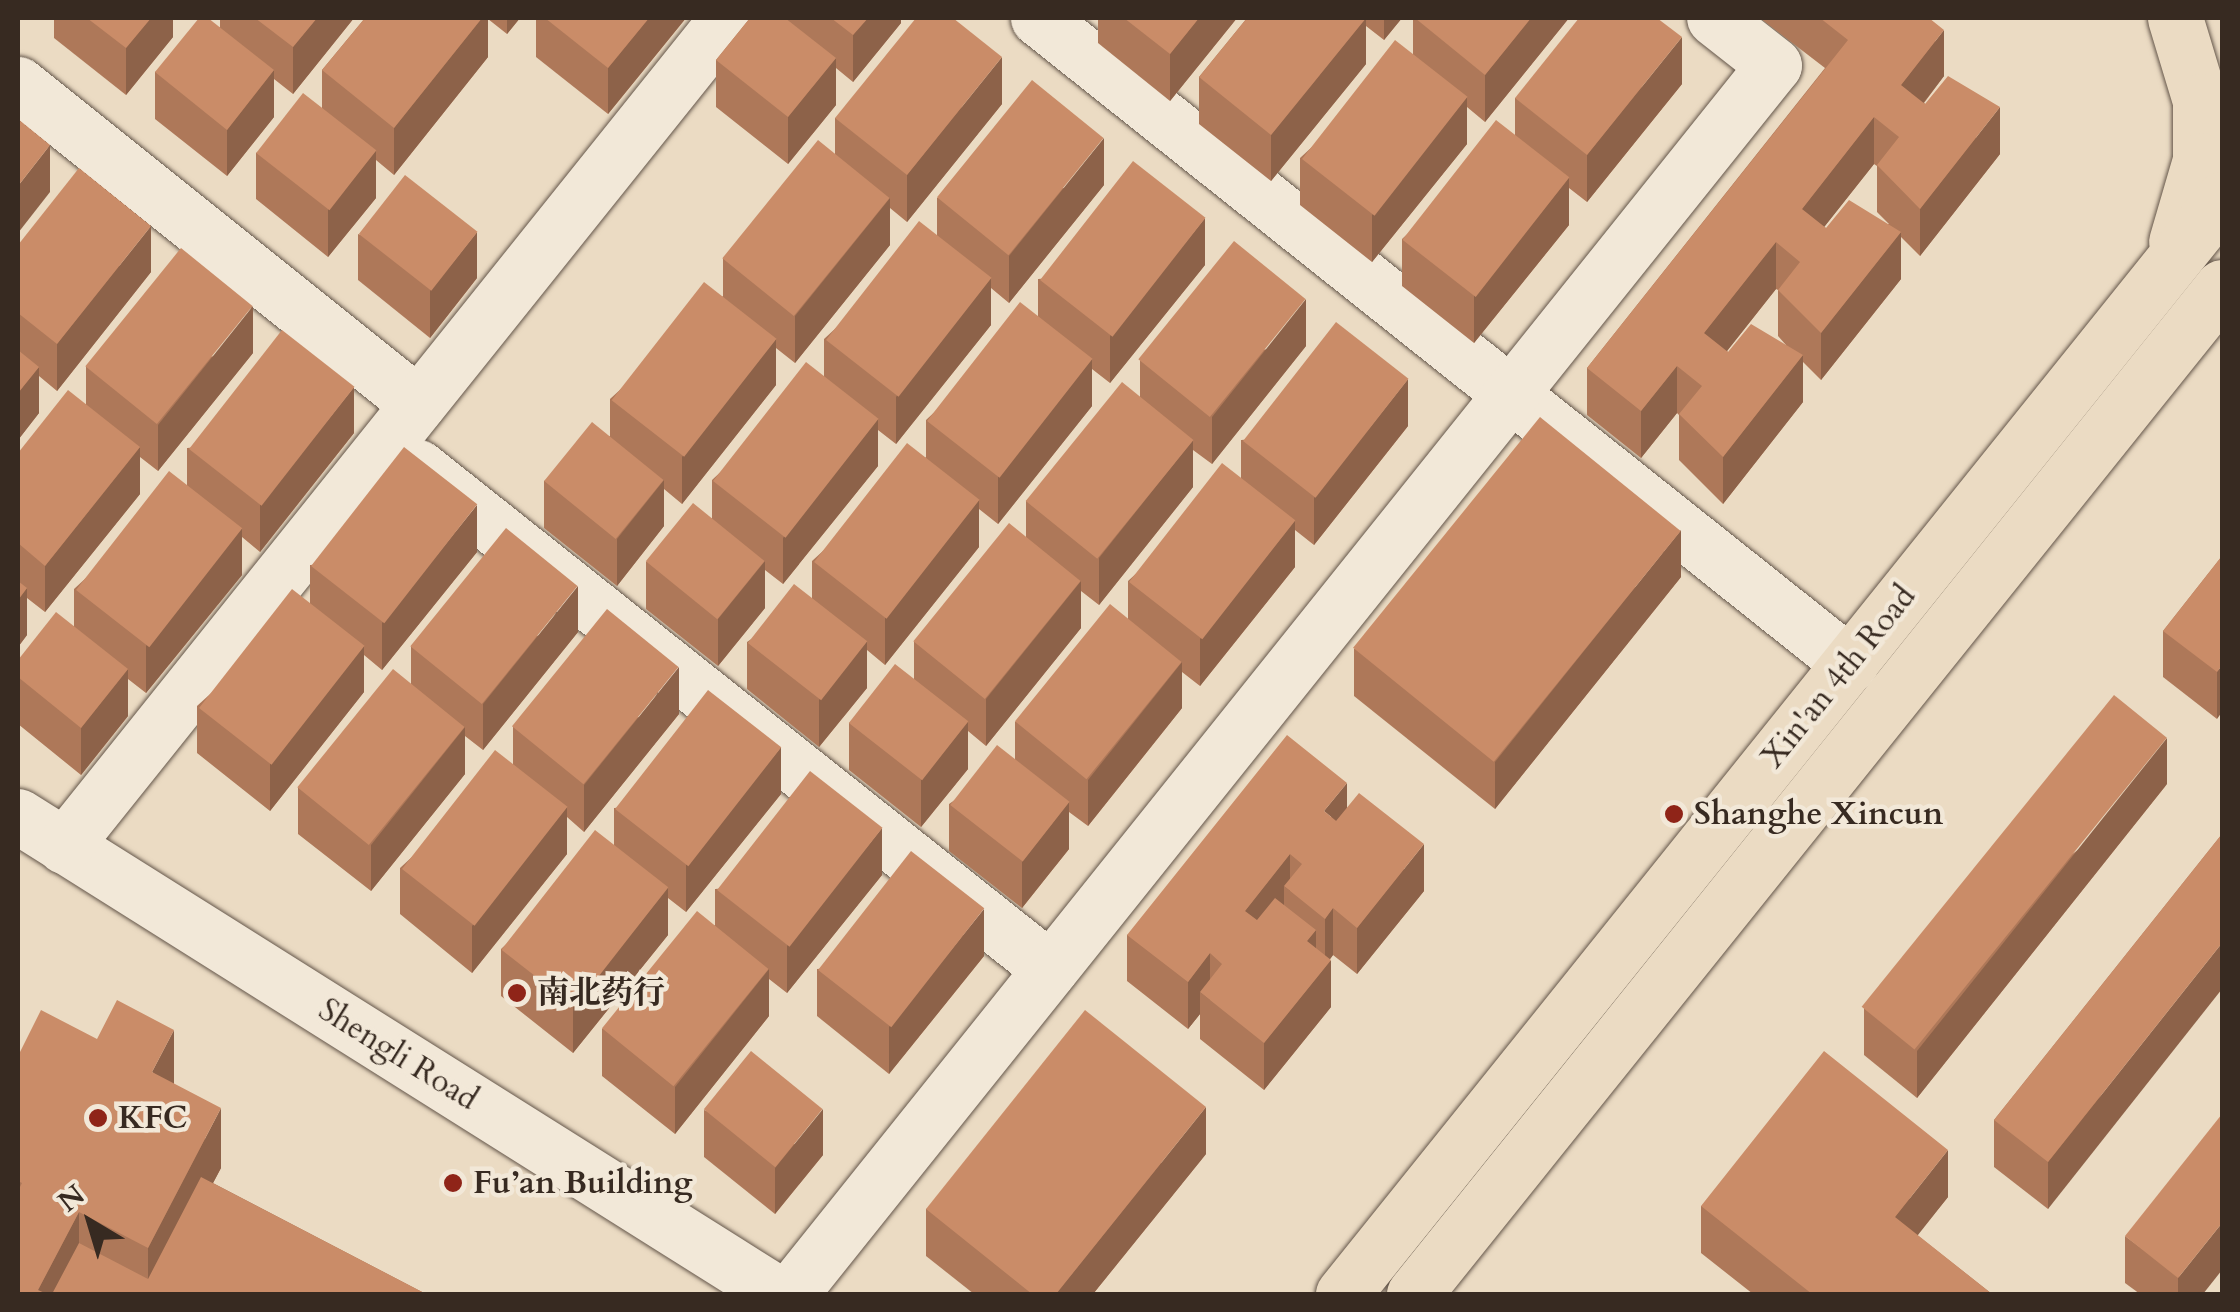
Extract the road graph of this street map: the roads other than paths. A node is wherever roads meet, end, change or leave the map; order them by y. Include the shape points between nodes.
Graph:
1 (728, 18) edge
2 (1038, 18) edge
3 (1714, 18) edge
4 (2175, 18) edge
5 (18, 84) edge
6 (2222, 199) edge
7 (2160, 276) junction
8 (2216, 299) edge
9 (1511, 394) junction
10 (403, 423) junction
11 (1850, 664) junction
12 (18, 816) edge
13 (64, 846) junction
14 (1050, 970) junction
15 (778, 1294) edge
16 (790, 1294) edge
17 (1343, 1294) edge
18 (1414, 1294) edge

1 - 10 street
2 - 9 street
3 - 9 street via 1774,65
4 - 7 main road via 2200,101 2200,160
5 - 10 street
6 - 7 main road, Xin'an 4th Road
7 - 11 main road, Xin'an 4th Road
8 - 18 main road, Xin'an 4th Road
9 - 11 street
9 - 14 street
10 - 13 street
10 - 14 street
11 - 17 main road, Xin'an 4th Road
12 - 13 street, Shengli Road
13 - 15 street, Shengli Road
14 - 16 street

